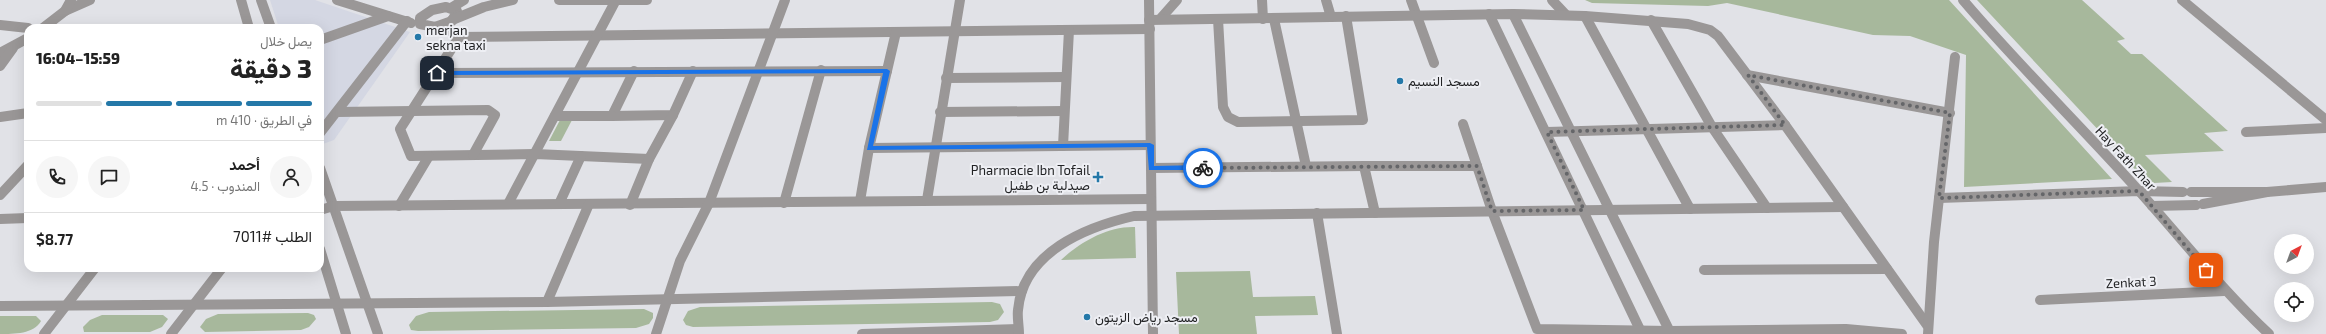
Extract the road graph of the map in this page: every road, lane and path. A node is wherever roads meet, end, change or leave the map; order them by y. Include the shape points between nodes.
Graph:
1 (71, 0) edge
2 (90, 0) edge
3 (240, 0) edge
4 (261, 0) edge
5 (337, 0) edge
6 (464, 0) edge
7 (513, 0) edge
8 (559, 0) edge
9 (616, 0) edge
10 (647, 0) edge
11 (785, 0) edge
12 (960, 0) edge
13 (1149, 0) edge
14 (1177, 0) edge
15 (1262, 0) edge
16 (1326, 0) edge
17 (1411, 0) edge
18 (1552, 0) edge
19 (1963, 0) edge
20 (2182, 0) edge
21 (484, 7) junction
22 (452, 8) junction
23 (65, 11) junction
24 (428, 11) junction
25 (1489, 14) junction
26 (1513, 14) junction
27 (1566, 15) junction
28 (1346, 16) junction
29 (1418, 16) junction
30 (1585, 16) junction
31 (390, 17) junction
32 (1331, 17) junction
33 (1161, 18) junction
34 (1218, 19) junction
35 (1263, 19) junction
36 (1274, 19) junction
37 (452, 20) junction
38 (1651, 20) junction
39 (406, 21) junction
40 (48, 24) edge
41 (248, 24) edge
42 (270, 24) edge
43 (1149, 24) junction
44 (0, 25) edge
45 (424, 26) junction
46 (442, 26) junction
47 (24, 28) edge
48 (1069, 30) junction
49 (953, 31) junction
50 (896, 32) junction
51 (771, 34) junction
52 (598, 35) junction
53 (459, 37) junction
54 (324, 39) edge
55 (24, 40) edge
56 (15, 46) junction
57 (0, 53) edge
58 (1955, 57) dead end
59 (1434, 63) dead end
60 (0, 66) edge
61 (821, 70) junction
62 (634, 71) junction
63 (693, 71) junction
64 (757, 71) junction
65 (887, 71) junction
66 (579, 72) junction
67 (437, 73) junction
68 (1748, 75) junction
69 (946, 78) junction
70 (1066, 78) junction
71 (411, 110) junction
72 (1063, 111) junction
73 (337, 112) junction
74 (940, 112) junction
75 (1950, 113) junction
76 (24, 114) edge
77 (673, 115) junction
78 (555, 116) junction
79 (612, 116) junction
80 (0, 117) edge
81 (2326, 120) edge
82 (1297, 122) junction
83 (1462, 124) dead end
84 (1785, 125) junction
85 (1712, 127) junction
86 (324, 128) edge
87 (2326, 128) edge
88 (1645, 129) junction
89 (1547, 132) junction
90 (1571, 132) junction
91 (2246, 132) dead end
92 (1150, 145) junction
93 (1063, 146) junction
94 (869, 148) junction
95 (935, 148) junction
96 (535, 154) junction
97 (473, 155) junction
98 (429, 156) junction
99 (581, 156) junction
100 (649, 159) junction
101 (1306, 166) junction
102 (1364, 166) junction
103 (1477, 166) junction
104 (1151, 168) junction
105 (24, 169) edge
106 (324, 179) edge
107 (2326, 187) edge
108 (2139, 191) junction
109 (2267, 192) junction
110 (0, 195) edge
111 (1939, 198) junction
112 (1151, 199) junction
113 (927, 200) junction
114 (860, 201) junction
115 (784, 202) junction
116 (709, 203) junction
117 (508, 204) junction
118 (559, 204) junction
119 (589, 204) junction
120 (630, 205) junction
121 (334, 206) junction
122 (399, 206) junction
123 (2152, 206) junction
124 (1843, 207) junction
125 (1767, 208) junction
126 (324, 209) edge
127 (1611, 209) junction
128 (1690, 209) junction
129 (1584, 210) junction
130 (1492, 211) junction
131 (1317, 213) junction
132 (1375, 213) junction
133 (1151, 215) junction
134 (24, 218) edge
135 (0, 219) edge
136 (324, 261) edge
137 (1887, 268) junction
138 (1704, 270) dead end
139 (92, 272) edge
140 (219, 272) edge
141 (1022, 291) junction
142 (2224, 291) junction
143 (666, 300) junction
144 (2040, 300) dead end
145 (547, 302) junction
146 (194, 304) junction
147 (338, 304) junction
148 (366, 304) junction
149 (66, 305) junction
150 (0, 306) edge
151 (1927, 329) edge
152 (1019, 331) edge
153 (1642, 332) edge
154 (1671, 333) edge
155 (44, 334) edge
156 (171, 334) edge
157 (346, 334) edge
158 (378, 334) edge
159 (656, 334) edge
160 (862, 334) edge
161 (1153, 334) edge
162 (1337, 334) edge
163 (1902, 334) edge
164 (2269, 334) edge

1 - 23 street
2 - 23 street
3 - 41 street
4 - 42 street
5 - 31 street
6 - 22 street
7 - 21 street
8 - 9 street
9 - 10 street
9 - 52 street
11 - 51 street
12 - 49 street
13 - 43 street
14 - 33 street
15 - 35 street
16 - 32 street
17 - 29 street
18 - 27 street
19 - 108 street, Hay Fath Zhar
20 - 81 street
21 - 22 street
21 - 37 street
22 - 24 street via 440,7
22 - 37 street via 457,14
23 - 40 street
24 - 31 street
24 - 45 street via 420,18 420,24
25 - 26 street
25 - 29 street
25 - 89 street
26 - 27 street
26 - 90 street
27 - 30 street
28 - 29 street
28 - 32 street
28 - 82 street via 1363,120
29 - 59 street
30 - 38 street
30 - 88 street
31 - 39 street
31 - 54 street
32 - 36 street
33 - 34 street
33 - 43 street
34 - 35 street
34 - 82 street via 1225,116 1238,122
35 - 36 street
36 - 82 street
37 - 46 street
38 - 68 street via 1688,24 1710,30 1718,36
38 - 85 street
39 - 45 street
39 - 73 street
43 - 48 street
43 - 92 street
44 - 47 street
45 - 46 street
46 - 53 street
48 - 49 street
48 - 70 street
49 - 50 street
49 - 69 street
50 - 51 street
50 - 65 street
51 - 52 street
51 - 64 street
52 - 53 street
52 - 66 street
53 - 67 street
55 - 56 street
56 - 57 street
56 - 60 street
58 - 75 street
61 - 64 street
61 - 65 street
61 - 115 street
62 - 63 street
62 - 66 street
62 - 79 street
63 - 64 street
63 - 77 street
64 - 116 street
65 - 94 street
66 - 67 street
66 - 78 street
67 - 71 street
68 - 75 street
68 - 84 street
69 - 70 street
69 - 74 street
70 - 72 street
71 - 73 street
71 - 97 street via 488,110 495,115
71 - 98 street via 400,129 411,156
72 - 74 street
72 - 93 street
73 - 86 street
74 - 95 street
75 - 111 street
76 - 80 street
77 - 79 street
77 - 100 street
78 - 79 street
78 - 96 street
82 - 101 street
83 - 103 street
84 - 85 street
84 - 124 street
85 - 88 street
85 - 125 street
87 - 91 street
88 - 90 street
88 - 128 street
89 - 90 street
89 - 129 street
90 - 127 street
92 - 93 street
92 - 104 street
93 - 95 street
94 - 95 street
94 - 114 street
95 - 113 street
96 - 97 street
96 - 99 street
96 - 117 street
97 - 98 street
98 - 122 street
99 - 100 street
99 - 118 street
100 - 120 street
101 - 102 street
101 - 104 street
102 - 103 street
102 - 132 street
103 - 130 street
104 - 112 street
105 - 110 street
106 - 121 street
107 - 109 street
108 - 109 street
108 - 111 street
108 - 123 street, Hay Fath Zhar
109 - 123 street via 2200,205
111 - 151 street
112 - 113 street
112 - 133 street
113 - 114 street
114 - 115 street
115 - 116 street
116 - 120 street
116 - 143 street via 680,261
117 - 118 street
117 - 122 street
118 - 119 street
119 - 120 street
119 - 145 street
121 - 122 street
121 - 126 street
121 - 148 street
123 - 142 street, Hay Fath Zhar
124 - 125 street
124 - 137 street
125 - 128 street
127 - 128 street
127 - 129 street
127 - 154 street
129 - 130 street
129 - 153 street
130 - 132 street
130 - 153 street via 1537,328
131 - 132 street
131 - 133 street
131 - 162 street
133 - 141 street via 1116,219 1064,241 1037,265
133 - 161 street
134 - 135 street
136 - 147 street
137 - 138 street
137 - 151 street
139 - 149 street
140 - 146 street
141 - 143 street
141 - 152 street via 1018,310
142 - 144 street, Zenkat 3
142 - 164 street, Hay Fath Zhar
143 - 145 street
143 - 159 street
145 - 148 street
146 - 147 street
146 - 149 street
146 - 156 street
147 - 148 street
147 - 157 street
148 - 158 street
149 - 150 street
149 - 155 street
152 - 160 street
153 - 154 street
154 - 163 street via 1846,329

